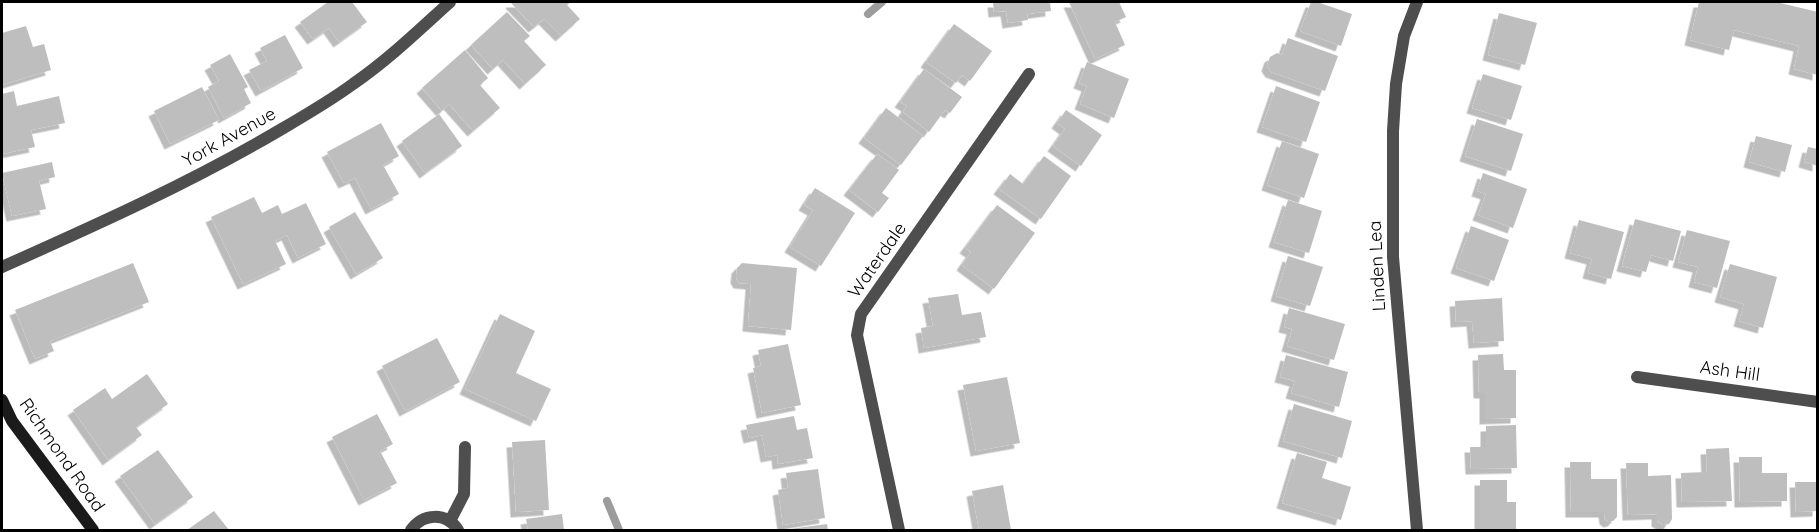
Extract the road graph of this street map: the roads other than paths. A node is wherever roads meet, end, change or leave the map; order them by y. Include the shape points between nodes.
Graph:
1 (450, 2) edge
2 (1417, 2) edge
3 (1029, 74) dead end
4 (2, 267) edge
5 (1637, 377) dead end
6 (2, 400) edge
7 (1818, 402) edge
8 (465, 447) dead end
9 (454, 526) edge
10 (93, 531) edge
11 (411, 531) edge
12 (899, 531) edge
13 (1417, 531) edge

1 - 4 street, York Avenue via 353,84 251,147
2 - 13 street, Linden Lea via 1404,36 1396,84 1393,257
3 - 12 street, Waterdale via 861,314 857,335
5 - 7 street, Ash Hill
6 - 10 street, Richmond Road via 12,421
8 - 9 street via 464,494
9 - 11 street via 432,516 416,523

